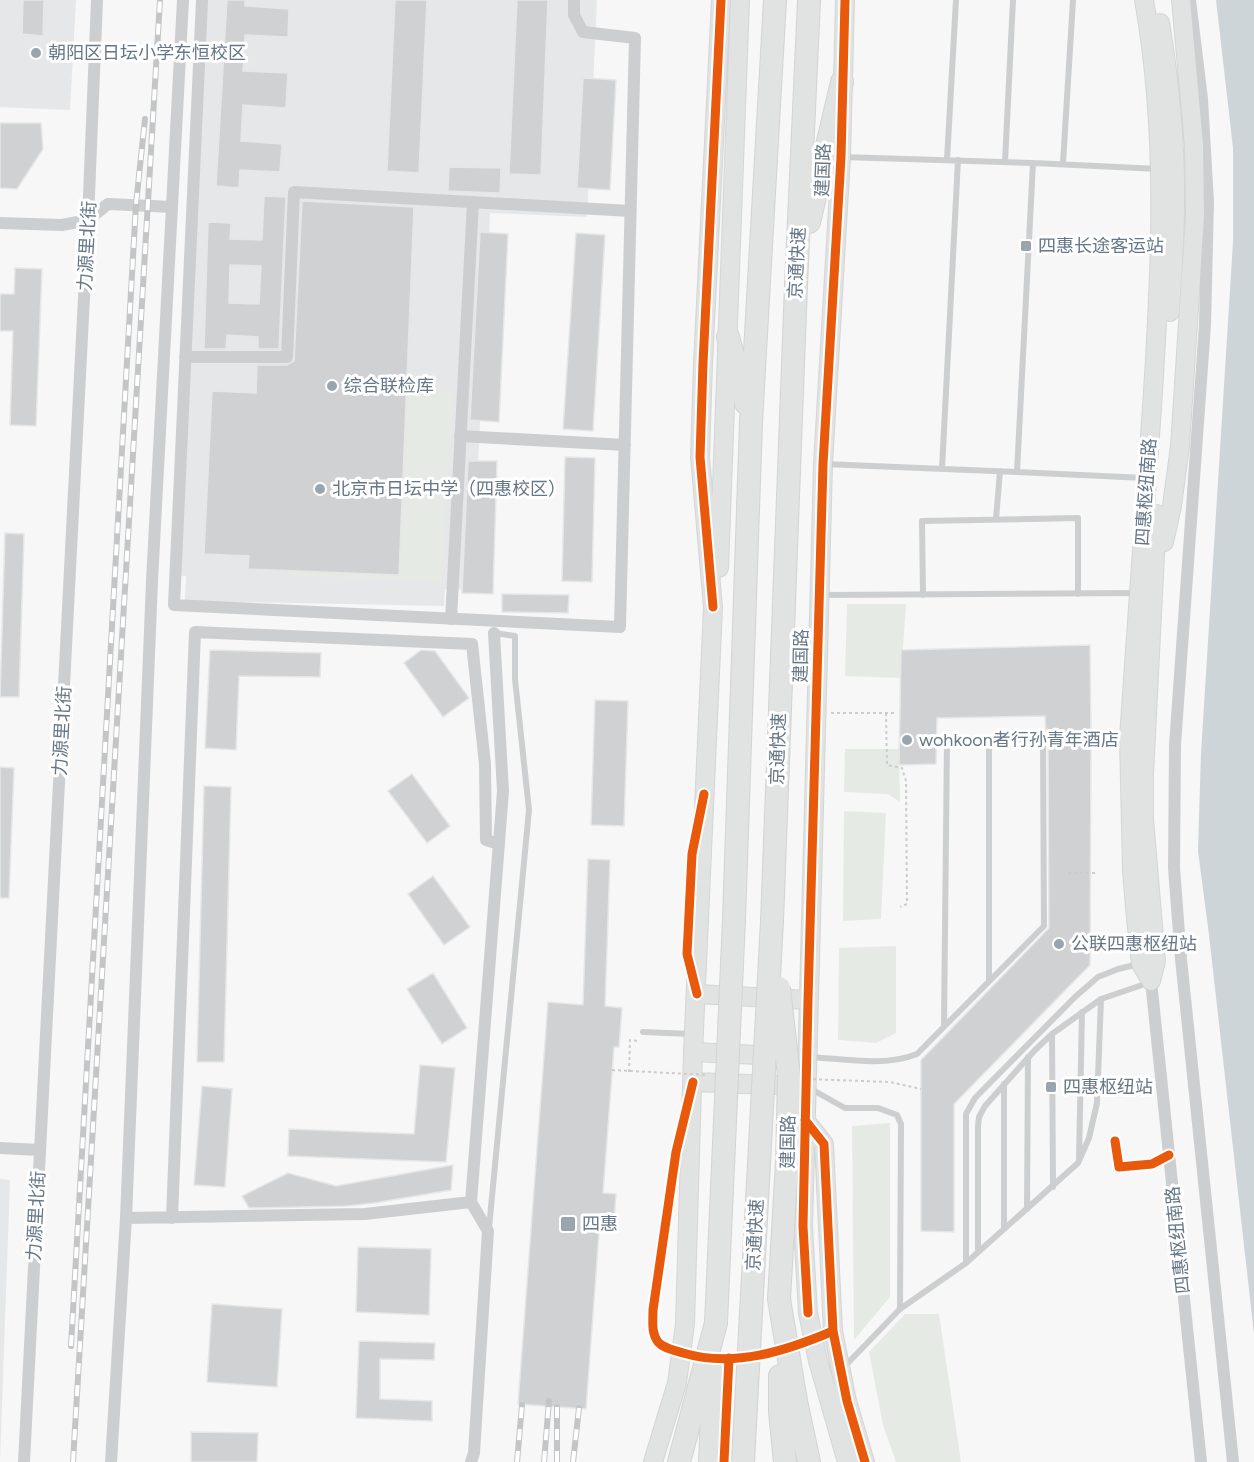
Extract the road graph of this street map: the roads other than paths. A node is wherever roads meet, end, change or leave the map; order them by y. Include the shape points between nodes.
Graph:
1 (97, 0) edge
2 (183, 0) edge
3 (202, 0) edge
4 (574, 0) edge
5 (721, 0) edge
6 (740, 0) edge
7 (775, 0) edge
8 (809, 0) edge
9 (845, 0) edge
10 (956, 0) edge
11 (1013, 0) edge
12 (1073, 0) edge
13 (1144, 0) edge
14 (1156, 0) edge
15 (1181, 0) edge
16 (1190, 0) edge
17 (842, 82) junction
18 (841, 157) junction
19 (947, 160) junction
20 (958, 160) junction
21 (1005, 162) junction
22 (1033, 162) junction
23 (1064, 163) junction
24 (1161, 169) junction
25 (473, 202) junction
26 (172, 207) junction
27 (630, 211) junction
28 (88, 220) junction
29 (0, 223) edge
30 (796, 285) junction
31 (728, 337) junction
32 (185, 357) junction
33 (751, 422) junction
34 (460, 436) junction
35 (626, 445) junction
36 (823, 464) junction
37 (942, 469) junction
38 (1000, 471) junction
39 (1017, 472) junction
40 (1147, 478) junction
41 (996, 519) junction
42 (1146, 592) junction
43 (923, 594) junction
44 (1078, 594) junction
45 (819, 595) junction
46 (713, 607) junction
47 (451, 619) junction
48 (494, 633) joint
49 (1042, 737) junction
50 (1130, 737) junction
51 (989, 738) junction
52 (499, 844) junction
53 (772, 921) junction
54 (1148, 962) junction
55 (989, 980) junction
56 (1151, 981) junction
57 (697, 994) junction
58 (1101, 999) junction
59 (808, 1000) junction
60 (1082, 1012) junction
61 (944, 1027) junction
62 (643, 1032) dead end
63 (1052, 1034) junction
64 (694, 1043) junction
65 (807, 1057) junction
66 (1028, 1058) junction
67 (693, 1082) junction
68 (1004, 1084) junction
69 (806, 1086) junction
70 (805, 1120) junction
71 (0, 1148) edge
72 (40, 1150) junction
73 (1078, 1163) junction
74 (1053, 1187) junction
75 (471, 1202) junction
76 (1027, 1209) junction
77 (126, 1218) junction
78 (172, 1218) junction
79 (1004, 1228) junction
80 (488, 1232) junction
81 (978, 1251) junction
82 (966, 1263) junction
83 (779, 1299) junction
84 (900, 1309) junction
85 (716, 1323) junction
86 (842, 1369) junction
87 (24, 1462) edge
88 (111, 1462) edge
89 (471, 1462) edge
90 (653, 1462) edge
91 (679, 1462) edge
92 (710, 1462) edge
93 (743, 1462) edge
94 (785, 1462) edge
95 (809, 1462) edge
96 (847, 1462) edge
97 (865, 1462) edge
98 (1200, 1462) edge
99 (1233, 1462) edge

1 - 28 street, 力源里北街
2 - 26 street
3 - 32 street, bridge
4 - 27 street, bridge via 574,15 583,32 635,38
5 - 46 street via 700,457
6 - 31 street
7 - 33 highway, 京通快速
8 - 30 highway, 京通快速
9 - 17 street, 建国路
10 - 19 lane
11 - 21 lane
12 - 23 lane
13 - 24 street, 四惠枢纽南路
14 - 42 street, 四惠枢纽南路 via 1171,108 1175,206
15 - 42 street via 1194,145 1195,216 1180,446 1172,506
16 - 99 street via 1202,99 1208,202 1204,325 1175,745 1174,868
17 - 18 street, 建国路
17 - 30 highway
18 - 19 lane
18 - 36 street, 建国路
19 - 20 lane
20 - 21 lane
20 - 37 lane
21 - 22 lane
22 - 23 lane
22 - 39 lane
23 - 24 lane
24 - 40 street, 四惠枢纽南路 via 1158,320
25 - 27 street, bridge
25 - 32 street, bridge via 294,192 287,357
25 - 34 street
26 - 28 street via 108,204
26 - 77 street
27 - 35 street, bridge
28 - 29 street via 62,225
28 - 72 street, 力源里北街
30 - 53 highway, 京通快速
31 - 33 highway
31 - 46 street via 719,573
32 - 47 street, bridge via 174,605
33 - 85 highway, 京通快速, bridge
34 - 35 street, bridge
34 - 47 street
35 - 47 street, bridge via 620,627
36 - 37 lane
36 - 45 street, 建国路
37 - 38 lane
38 - 39 lane
38 - 41 lane
39 - 40 lane
40 - 42 street, 四惠枢纽南路
41 - 43 lane via 922,521
41 - 44 lane via 1078,518
42 - 44 lane
42 - 50 street, 四惠枢纽南路
42 - 54 street, 四惠枢纽南路 via 1144,819
43 - 44 lane
43 - 45 lane
45 - 59 street, 建国路
46 - 57 street
48 - 52 street via 503,791
48 - 80 lane via 515,636 515,679 529,810
49 - 50 lane
49 - 51 lane
49 - 55 lane via 1044,926
50 - 54 street, 四惠枢纽南路 via 1132,871
51 - 55 lane
51 - 61 lane via 948,740
52 - 75 street
52 - 78 street via 486,840 485,764 472,644 195,632
53 - 83 highway, bridge via 789,1076
53 - 93 highway, 京通快速, bridge
54 - 56 street, 四惠枢纽南路
54 - 82 lane via 1098,977 970,1106 966,1123
55 - 61 lane
56 - 58 lane
56 - 98 street, 四惠枢纽南路
57 - 59 street
57 - 64 street
58 - 60 lane
58 - 73 lane via 1097,1103
59 - 65 street, 建国路
60 - 63 lane
60 - 73 lane
61 - 65 lane via 917,1054 904,1059
62 - 64 lane
63 - 66 lane
63 - 74 lane
64 - 65 street
64 - 67 street
65 - 69 street, 建国路
66 - 68 lane
66 - 76 lane
67 - 69 street
67 - 90 street via 685,1324 677,1383
68 - 79 lane
68 - 81 lane via 979,1117
69 - 70 street, 建国路
69 - 84 lane via 845,1108 878,1108 897,1115 901,1124
70 - 86 street via 824,1144 833,1331
70 - 96 street, 建国路 via 803,1226 808,1314
71 - 72 street
72 - 87 street, 力源里北街
73 - 74 lane
74 - 76 lane
75 - 78 street via 365,1214
75 - 80 street
76 - 79 lane
77 - 78 street
77 - 88 street
79 - 81 lane
80 - 89 street
81 - 82 lane
82 - 84 lane
83 - 94 highway via 780,1412
83 - 95 highway
84 - 86 lane
85 - 91 highway
85 - 92 highway, 京通快速
86 - 97 street

